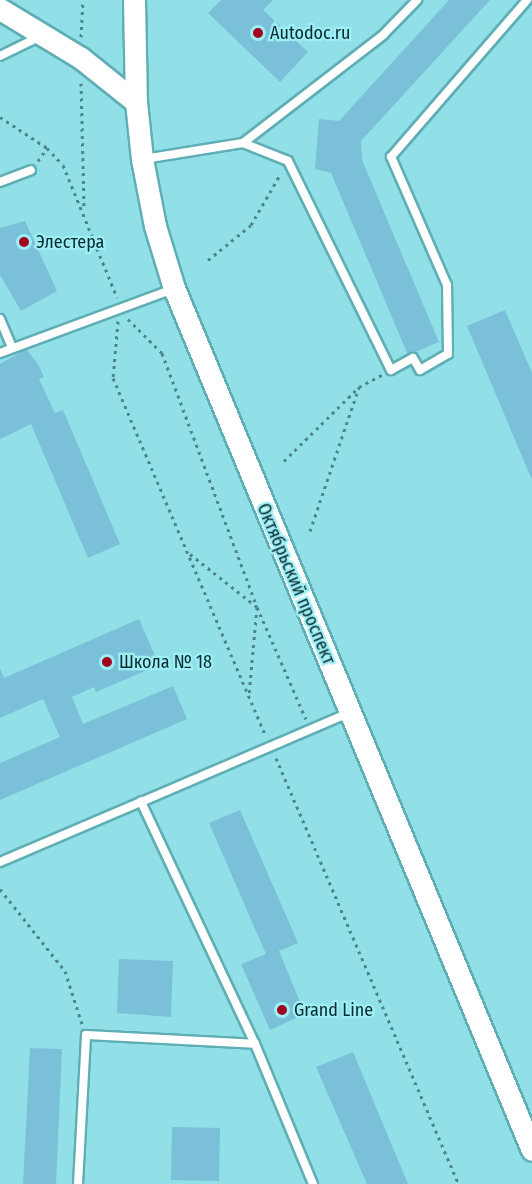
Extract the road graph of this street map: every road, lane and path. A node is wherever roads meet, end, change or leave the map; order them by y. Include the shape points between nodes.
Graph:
1 (83, 0) edge
2 (134, 0) edge
3 (417, 0) edge
4 (527, 0) edge
5 (0, 9) edge
6 (44, 35) junction
7 (0, 56) edge
8 (81, 58) junction
9 (136, 102) junction
10 (0, 117) edge
11 (243, 143) junction
12 (142, 159) junction
13 (288, 161) junction
14 (31, 170) dead end
15 (0, 182) edge
16 (84, 209) junction
17 (208, 260) dead end
18 (174, 288) junction
19 (119, 310) junction
20 (0, 319) edge
21 (12, 347) junction
22 (0, 353) edge
23 (391, 370) junction
24 (359, 387) junction
25 (284, 461) dead end
26 (310, 531) dead end
27 (187, 552) junction
28 (257, 607) junction
29 (249, 696) junction
30 (349, 713) junction
31 (310, 728) junction
32 (271, 747) junction
33 (141, 802) junction
34 (0, 862) edge
35 (0, 889) edge
36 (86, 1035) junction
37 (255, 1044) junction
38 (532, 1150) edge
39 (78, 1184) edge
40 (313, 1184) edge
41 (459, 1184) edge

1 - 8 path
2 - 9 main road, Октябрьский проспект
3 - 11 lane via 383,35
4 - 23 lane via 391,157 447,285 448,354 420,370 413,358
5 - 6 main road
6 - 7 lane
6 - 8 main road
8 - 9 main road
8 - 16 path
9 - 12 main road, Октябрьский проспект
10 - 16 path via 47,148 63,165
11 - 12 lane
11 - 13 lane
12 - 18 main road, Октябрьский проспект via 155,226
13 - 17 path via 251,225
13 - 23 lane
14 - 15 lane
16 - 19 path via 116,290
18 - 19 lane
18 - 30 main road, Октябрьский проспект
19 - 21 lane
19 - 27 path via 112,378
19 - 28 path via 162,353
20 - 21 lane
21 - 22 lane
23 - 24 path
24 - 25 path
24 - 26 path
27 - 28 path
27 - 29 path
28 - 29 path
28 - 31 path
29 - 32 path
30 - 31 lane
30 - 38 main road, Октябрьский проспект
31 - 32 lane
32 - 33 lane
32 - 41 path
33 - 34 lane
33 - 37 lane
35 - 36 path via 65,971
36 - 37 lane
36 - 39 lane
37 - 40 lane

